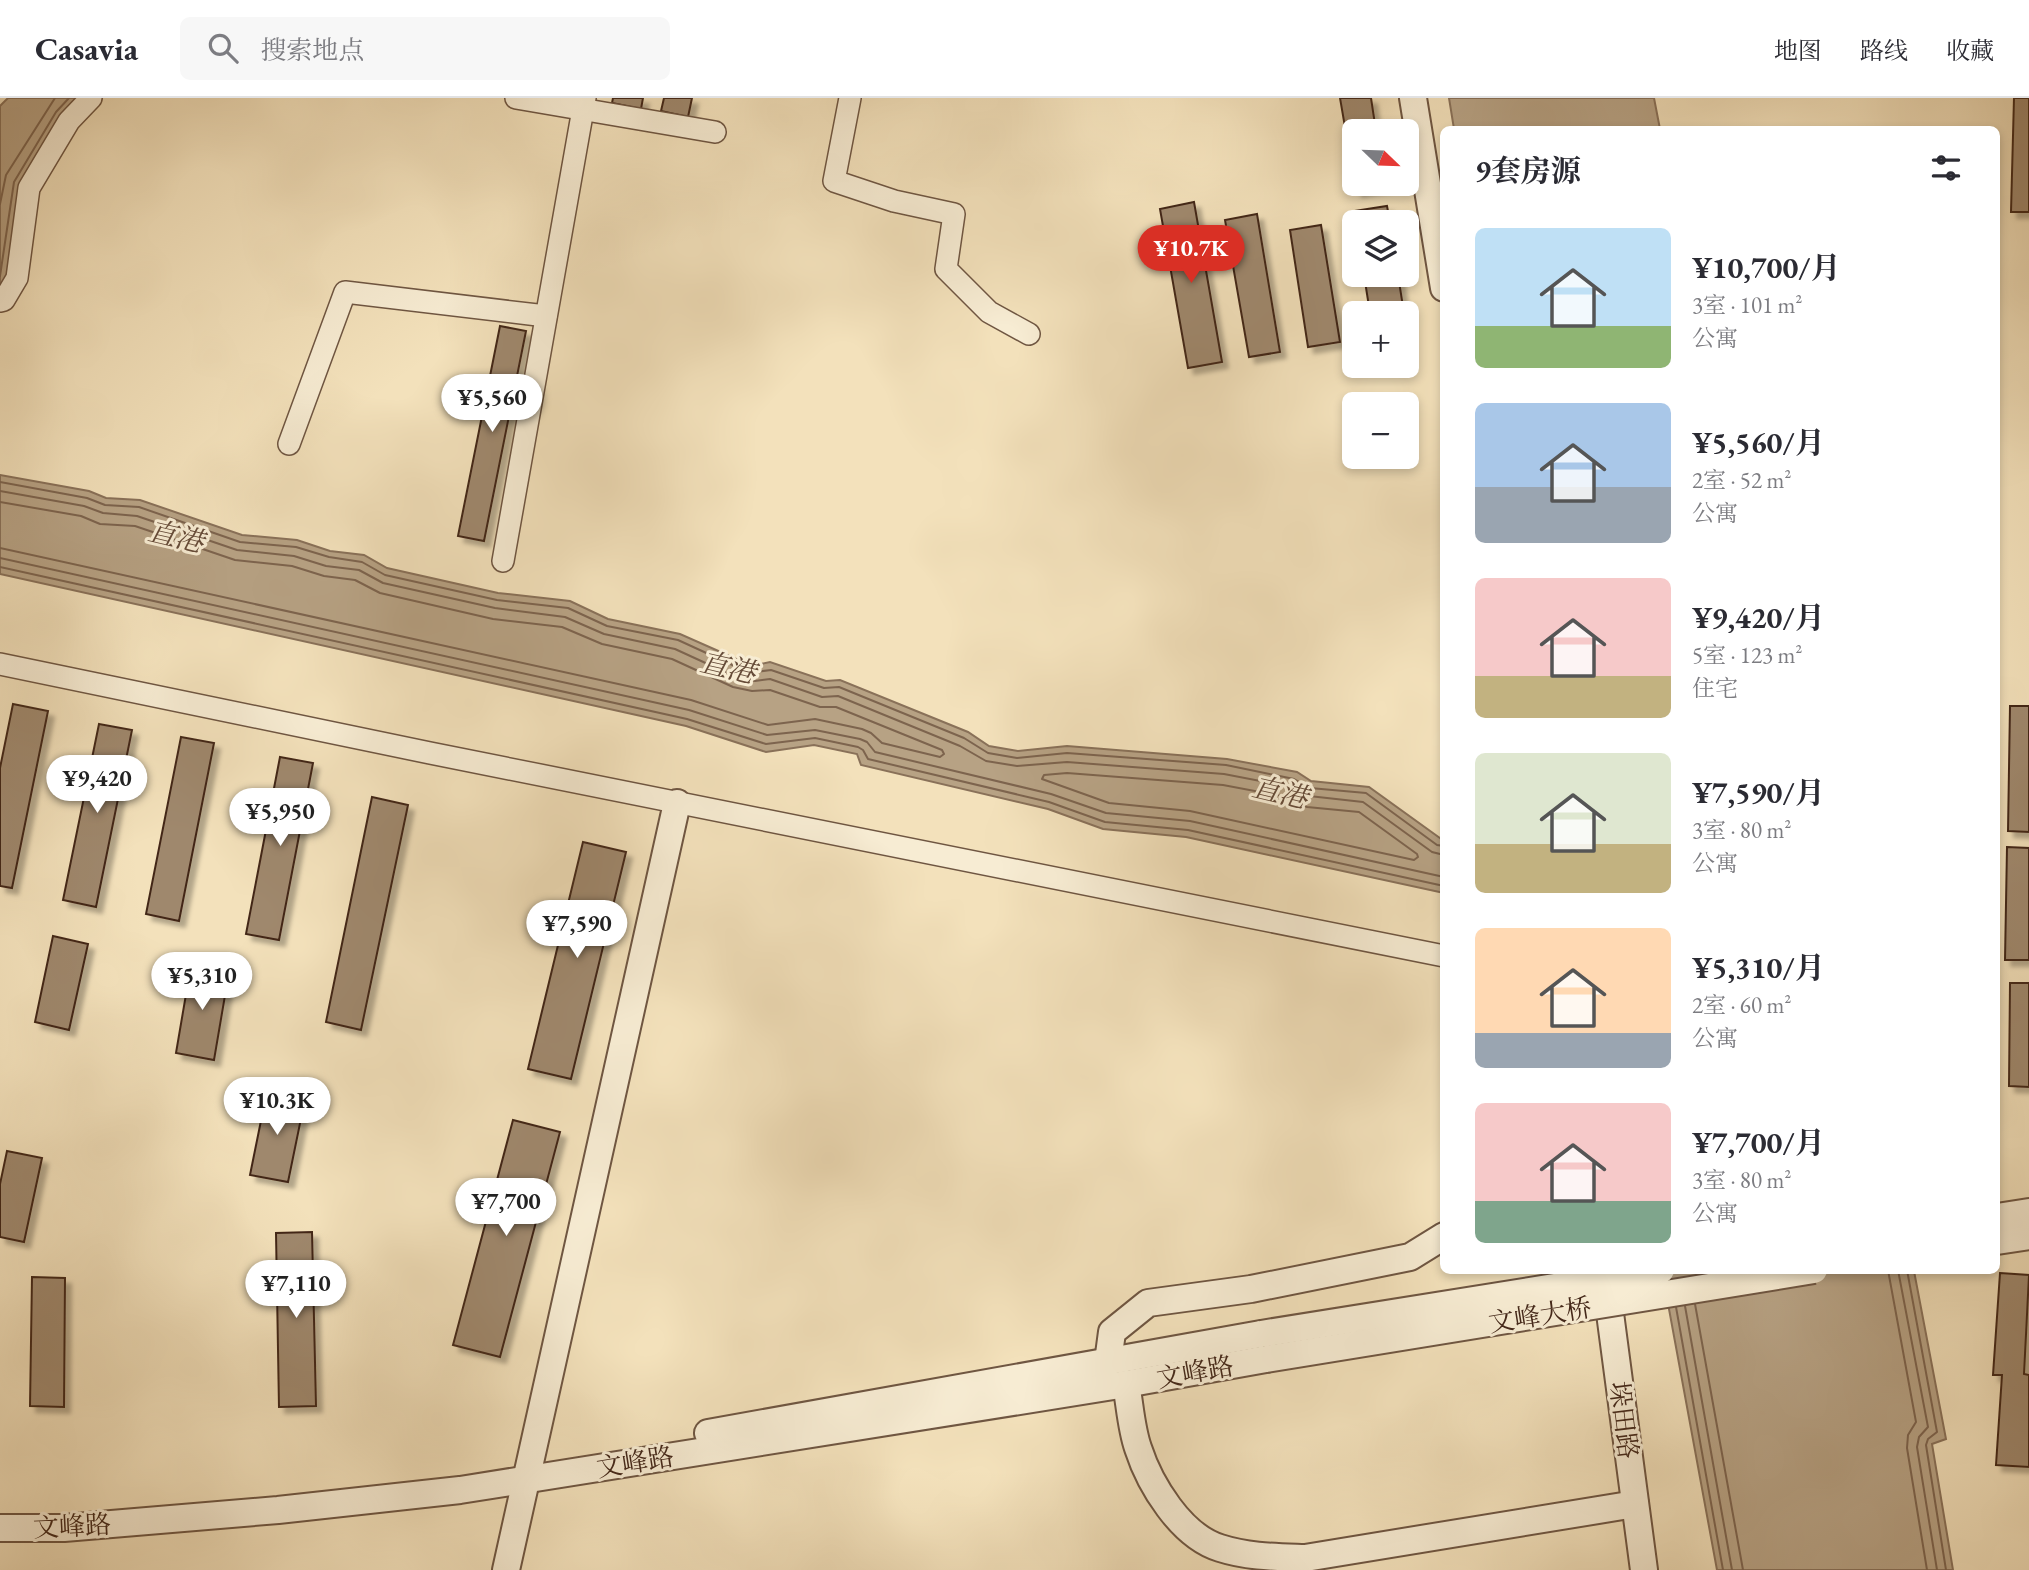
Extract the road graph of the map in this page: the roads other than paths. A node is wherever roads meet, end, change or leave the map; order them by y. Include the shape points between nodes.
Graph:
1 (91, 98) edge
2 (516, 98) edge
3 (850, 98) edge
4 (1413, 98) edge
5 (584, 104) edge
6 (715, 132) dead end
7 (1440, 263) edge
8 (0, 301) edge
9 (546, 316) junction
10 (1029, 334) dead end
11 (289, 443) dead end
12 (502, 561) dead end
13 (0, 664) edge
14 (677, 803) junction
15 (1440, 956) edge
16 (2029, 1212) edge
17 (2000, 1217) edge
18 (2029, 1236) edge
19 (1440, 1238) edge
20 (2000, 1241) edge
21 (1604, 1274) edge
22 (1640, 1274) edge
23 (1785, 1274) edge
24 (1264, 1347) junction
25 (1108, 1362) junction
26 (1126, 1384) junction
27 (529, 1472) junction
28 (1635, 1504) junction
29 (0, 1515) edge
30 (0, 1528) edge
31 (506, 1570) edge
32 (1643, 1570) edge

1 - 8 street via 69,121 29,188 17,278
2 - 5 street
3 - 10 street via 834,181 954,214 946,269 989,312
4 - 7 street
5 - 6 street
5 - 9 street
9 - 11 street via 345,292
9 - 12 street
13 - 14 street
14 - 15 street
14 - 27 street
16 - 17 street
18 - 20 street
19 - 25 street via 1409,1257 1251,1289 1148,1303 1112,1332
21 - 28 street, 垛田路
22 - 24 street, 文峰大桥, bridge
23 - 24 street, 文峰大桥, bridge
24 - 25 street, 文峰路
24 - 26 street, 文峰路
25 - 27 street, 文峰路
26 - 27 street, 文峰路
26 - 28 street via 1138,1447 1160,1495 1188,1531 1217,1548 1256,1557 1305,1558
27 - 29 street, 文峰路 via 48,1516
27 - 30 street, 文峰路 via 460,1490 278,1510 64,1528
27 - 31 street
28 - 32 street, 垛田路

